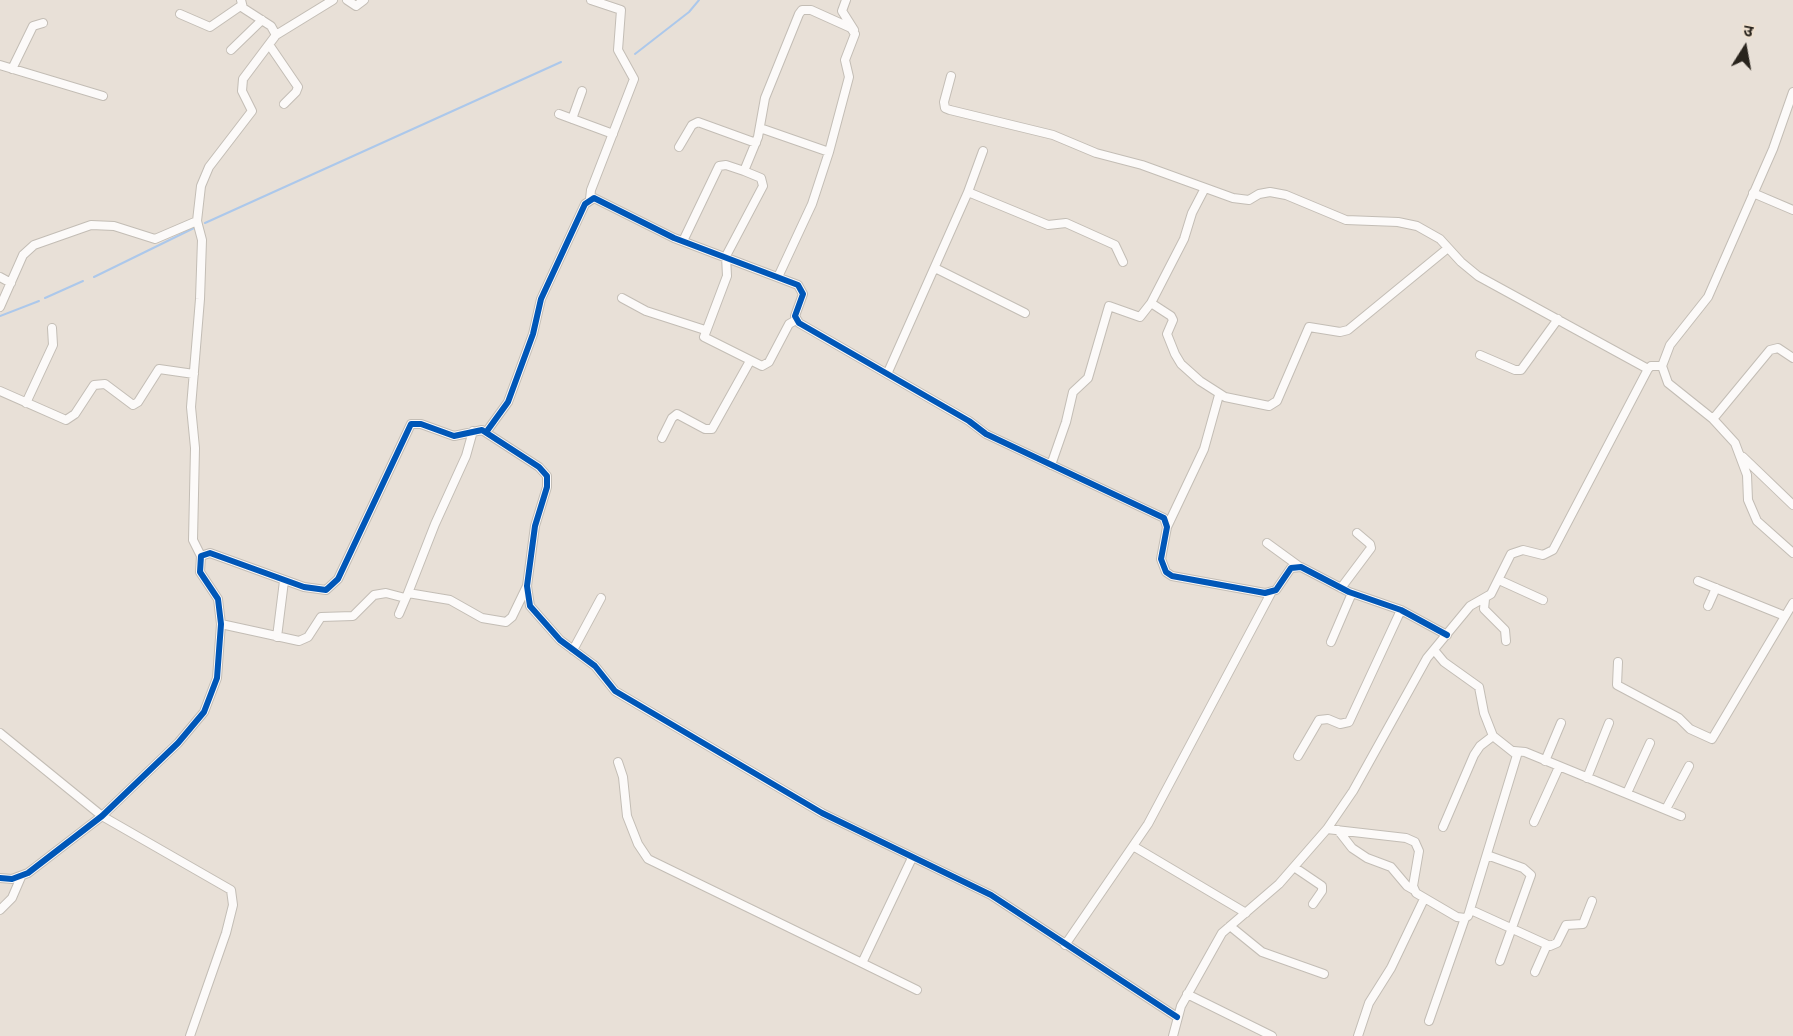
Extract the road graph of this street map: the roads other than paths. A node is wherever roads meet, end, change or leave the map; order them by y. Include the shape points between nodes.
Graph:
1 (333, 0) edge
2 (347, 0) edge
3 (364, 0) edge
4 (591, 0) edge
5 (846, 0) edge
6 (241, 3) edge
7 (180, 14) dead end
8 (262, 20) junction
9 (43, 23) dead end
10 (854, 31) junction
11 (276, 35) junction
12 (270, 46) junction
13 (231, 50) dead end
14 (0, 65) edge
15 (12, 69) junction
16 (951, 76) dead end
17 (582, 91) dead end
18 (1793, 92) edge
19 (103, 96) dead end
20 (284, 104) dead end
21 (558, 114) dead end
22 (572, 119) junction
23 (760, 128) junction
24 (613, 134) junction
25 (756, 143) junction
26 (679, 147) dead end
27 (983, 151) dead end
28 (829, 152) junction
29 (744, 171) junction
30 (1205, 188) junction
31 (968, 192) junction
32 (1753, 193) junction
33 (590, 199) junction
34 (1793, 210) edge
35 (197, 221) junction
36 (683, 241) junction
37 (1448, 248) junction
38 (726, 256) junction
39 (1124, 262) dead end
40 (935, 268) junction
41 (0, 277) edge
42 (778, 277) junction
43 (11, 283) junction
44 (622, 298) dead end
45 (1151, 303) junction
46 (0, 307) edge
47 (1025, 313) dead end
48 (1558, 319) junction
49 (796, 320) junction
50 (52, 328) dead end
51 (705, 330) junction
52 (1480, 355) dead end
53 (1793, 358) edge
54 (750, 361) junction
55 (1662, 366) junction
56 (1648, 369) junction
57 (888, 372) junction
58 (194, 374) junction
59 (0, 391) edge
60 (1219, 395) junction
61 (26, 403) junction
62 (1713, 419) junction
63 (473, 431) junction
64 (487, 431) junction
65 (662, 438) dead end
66 (1742, 456) junction
67 (1051, 465) junction
68 (1793, 506) edge
69 (1167, 527) junction
70 (1357, 533) dead end
71 (1267, 543) dead end
72 (1793, 553) edge
73 (201, 556) junction
74 (1301, 567) junction
75 (1499, 580) junction
76 (284, 581) junction
77 (1698, 581) dead end
78 (526, 586) junction
79 (1341, 588) junction
80 (1716, 588) junction
81 (1271, 593) junction
82 (1352, 593) junction
83 (406, 595) junction
84 (601, 598) dead end
85 (1485, 599) junction
86 (1543, 600) dead end
87 (1793, 603) edge
88 (1708, 606) dead end
89 (1401, 610) junction
90 (399, 614) dead end
91 (1785, 616) junction
92 (221, 624) junction
93 (1446, 635) junction
94 (277, 637) junction
95 (1506, 641) dead end
96 (1331, 642) dead end
97 (573, 650) junction
98 (1434, 650) junction
99 (1618, 662) dead end
100 (1561, 723) dead end
101 (1609, 723) dead end
102 (0, 733) edge
103 (1493, 736) junction
104 (1650, 743) dead end
105 (1514, 751) junction
106 (1298, 756) dead end
107 (1545, 760) junction
108 (618, 762) dead end
109 (1689, 765) dead end
110 (1559, 767) junction
111 (1587, 778) junction
112 (1628, 793) junction
113 (1666, 809) junction
114 (102, 816) junction
115 (1681, 816) dead end
116 (1534, 822) dead end
117 (1443, 827) dead end
118 (1327, 829) junction
119 (1338, 830) junction
120 (1133, 846) junction
121 (1487, 855) junction
122 (912, 858) junction
123 (1294, 867) junction
124 (21, 877) junction
125 (0, 878) edge
126 (1414, 890) junction
127 (1424, 899) junction
128 (1592, 901) dead end
129 (1313, 904) dead end
130 (0, 910) edge
131 (1471, 910) junction
132 (1246, 914) junction
133 (1465, 918) junction
134 (1230, 926) junction
135 (1513, 929) junction
136 (1065, 945) junction
137 (1547, 945) junction
138 (1500, 961) dead end
139 (862, 963) junction
140 (1535, 972) dead end
141 (1324, 974) dead end
142 (917, 990) dead end
143 (1187, 994) junction
144 (1177, 1017) junction
145 (1430, 1021) dead end
146 (190, 1036) edge
147 (1173, 1036) edge
148 (1272, 1036) edge
149 (1358, 1036) edge

1 - 11 street
2 - 3 street via 356,6
4 - 24 street via 623,13 618,50 634,79
5 - 10 street via 842,11
6 - 7 street via 210,27
6 - 8 street
8 - 11 street
8 - 13 street
9 - 15 street via 33,26
10 - 23 street via 811,10 802,10 765,98
10 - 28 street via 844,65 849,77
11 - 12 street
12 - 20 street via 298,87
12 - 35 street via 243,79 242,91 252,111 209,167 201,186
14 - 15 street
15 - 19 street
16 - 30 street via 945,108 1042,132
17 - 22 street
18 - 32 street
21 - 22 street
22 - 24 street
23 - 25 street
23 - 28 street
24 - 33 street
25 - 26 street via 698,122
25 - 29 street
27 - 31 street
28 - 42 street via 812,204
29 - 36 street via 719,166
29 - 38 street via 761,178 763,186
30 - 37 street via 1244,200 1263,192 1286,195 1346,220 1407,223 1426,230
30 - 45 street
31 - 39 street via 1048,225 1066,223 1115,245
31 - 40 street
32 - 34 street
32 - 55 street via 1736,240 1708,297 1670,345
33 - 36 street via 600,200
33 - 64 street via 539,304 533,334 508,402
35 - 43 street via 155,239 114,226 82,226 28,248
35 - 58 street via 202,240
36 - 38 street
37 - 48 street via 1478,276
37 - 60 street via 1348,330 1309,327 1274,405
38 - 42 street
38 - 51 street via 727,276
40 - 47 street
40 - 57 street
41 - 43 street
42 - 49 street via 802,289
43 - 46 street
44 - 51 street via 646,311
45 - 60 street via 1173,320 1167,334 1181,364
45 - 67 street via 1143,316 1109,306 1088,378 1073,392
48 - 52 street via 1521,370
48 - 56 street
49 - 54 street via 789,324 766,364
49 - 57 street
50 - 61 street via 53,345
51 - 54 street via 706,340
53 - 62 street via 1778,348 1770,350
54 - 65 street via 711,429 677,414
55 - 56 street
55 - 62 street via 1668,383
56 - 75 street via 1553,550 1543,555 1514,552
57 - 67 street via 986,434
58 - 61 street via 159,369 133,405 105,384 94,385 75,414 66,420
58 - 73 street via 193,540
59 - 61 street
60 - 69 street via 1204,449
62 - 66 street
63 - 64 street
63 - 76 street via 454,436 411,424 333,585 316,590
63 - 83 street
64 - 78 street via 547,476
66 - 68 street
66 - 72 street via 1748,475 1748,500 1757,521
67 - 69 street via 1159,515
69 - 81 street via 1161,559 1172,576
70 - 79 street via 1371,548
71 - 74 street
73 - 76 street via 210,553
73 - 92 street via 200,572 218,599
74 - 79 street
74 - 81 street via 1291,568
75 - 85 street
75 - 86 street
76 - 94 street
77 - 80 street
78 - 83 street via 506,622 482,618 450,600
78 - 97 street via 530,606
79 - 82 street
80 - 88 street
80 - 91 street
81 - 120 street
82 - 89 street
82 - 96 street
83 - 90 street
83 - 94 street via 374,595 353,616 321,617 304,640
84 - 97 street
85 - 93 street via 1470,606
85 - 95 street via 1484,609 1504,630
87 - 91 street
89 - 93 street
89 - 106 street via 1349,722 1319,720
91 - 99 street via 1712,739 1690,729 1679,717 1617,686
92 - 94 street
92 - 114 street via 217,678 204,712 178,743
93 - 98 street
97 - 122 street via 595,666 624,698 822,813
98 - 103 street via 1479,687
98 - 118 street
100 - 107 street
101 - 111 street
102 - 114 street
103 - 105 street
103 - 117 street via 1474,755
104 - 112 street
105 - 107 street
105 - 121 street via 1517,759
107 - 110 street
108 - 139 street via 630,824 648,859
109 - 113 street
110 - 111 street
110 - 116 street
111 - 112 street
112 - 113 street
113 - 115 street
114 - 124 street
114 - 146 street via 233,894 226,933
118 - 119 street
118 - 123 street
119 - 126 street via 1352,848 1391,867
119 - 126 street via 1415,842 1419,858
120 - 132 street
120 - 136 street
121 - 131 street
121 - 135 street via 1523,868 1531,875
122 - 136 street via 991,895
122 - 139 street
123 - 129 street via 1322,886
123 - 132 street
124 - 125 street
124 - 130 street via 12,898
126 - 127 street
127 - 133 street via 1457,918
127 - 149 street via 1391,968 1369,1003
128 - 137 street via 1582,924 1566,925 1557,943
131 - 133 street
131 - 135 street
132 - 134 street
133 - 145 street
134 - 141 street via 1262,952
134 - 143 street
135 - 137 street
135 - 138 street
136 - 144 street
137 - 140 street
139 - 142 street
143 - 144 street
143 - 148 street
144 - 147 street

